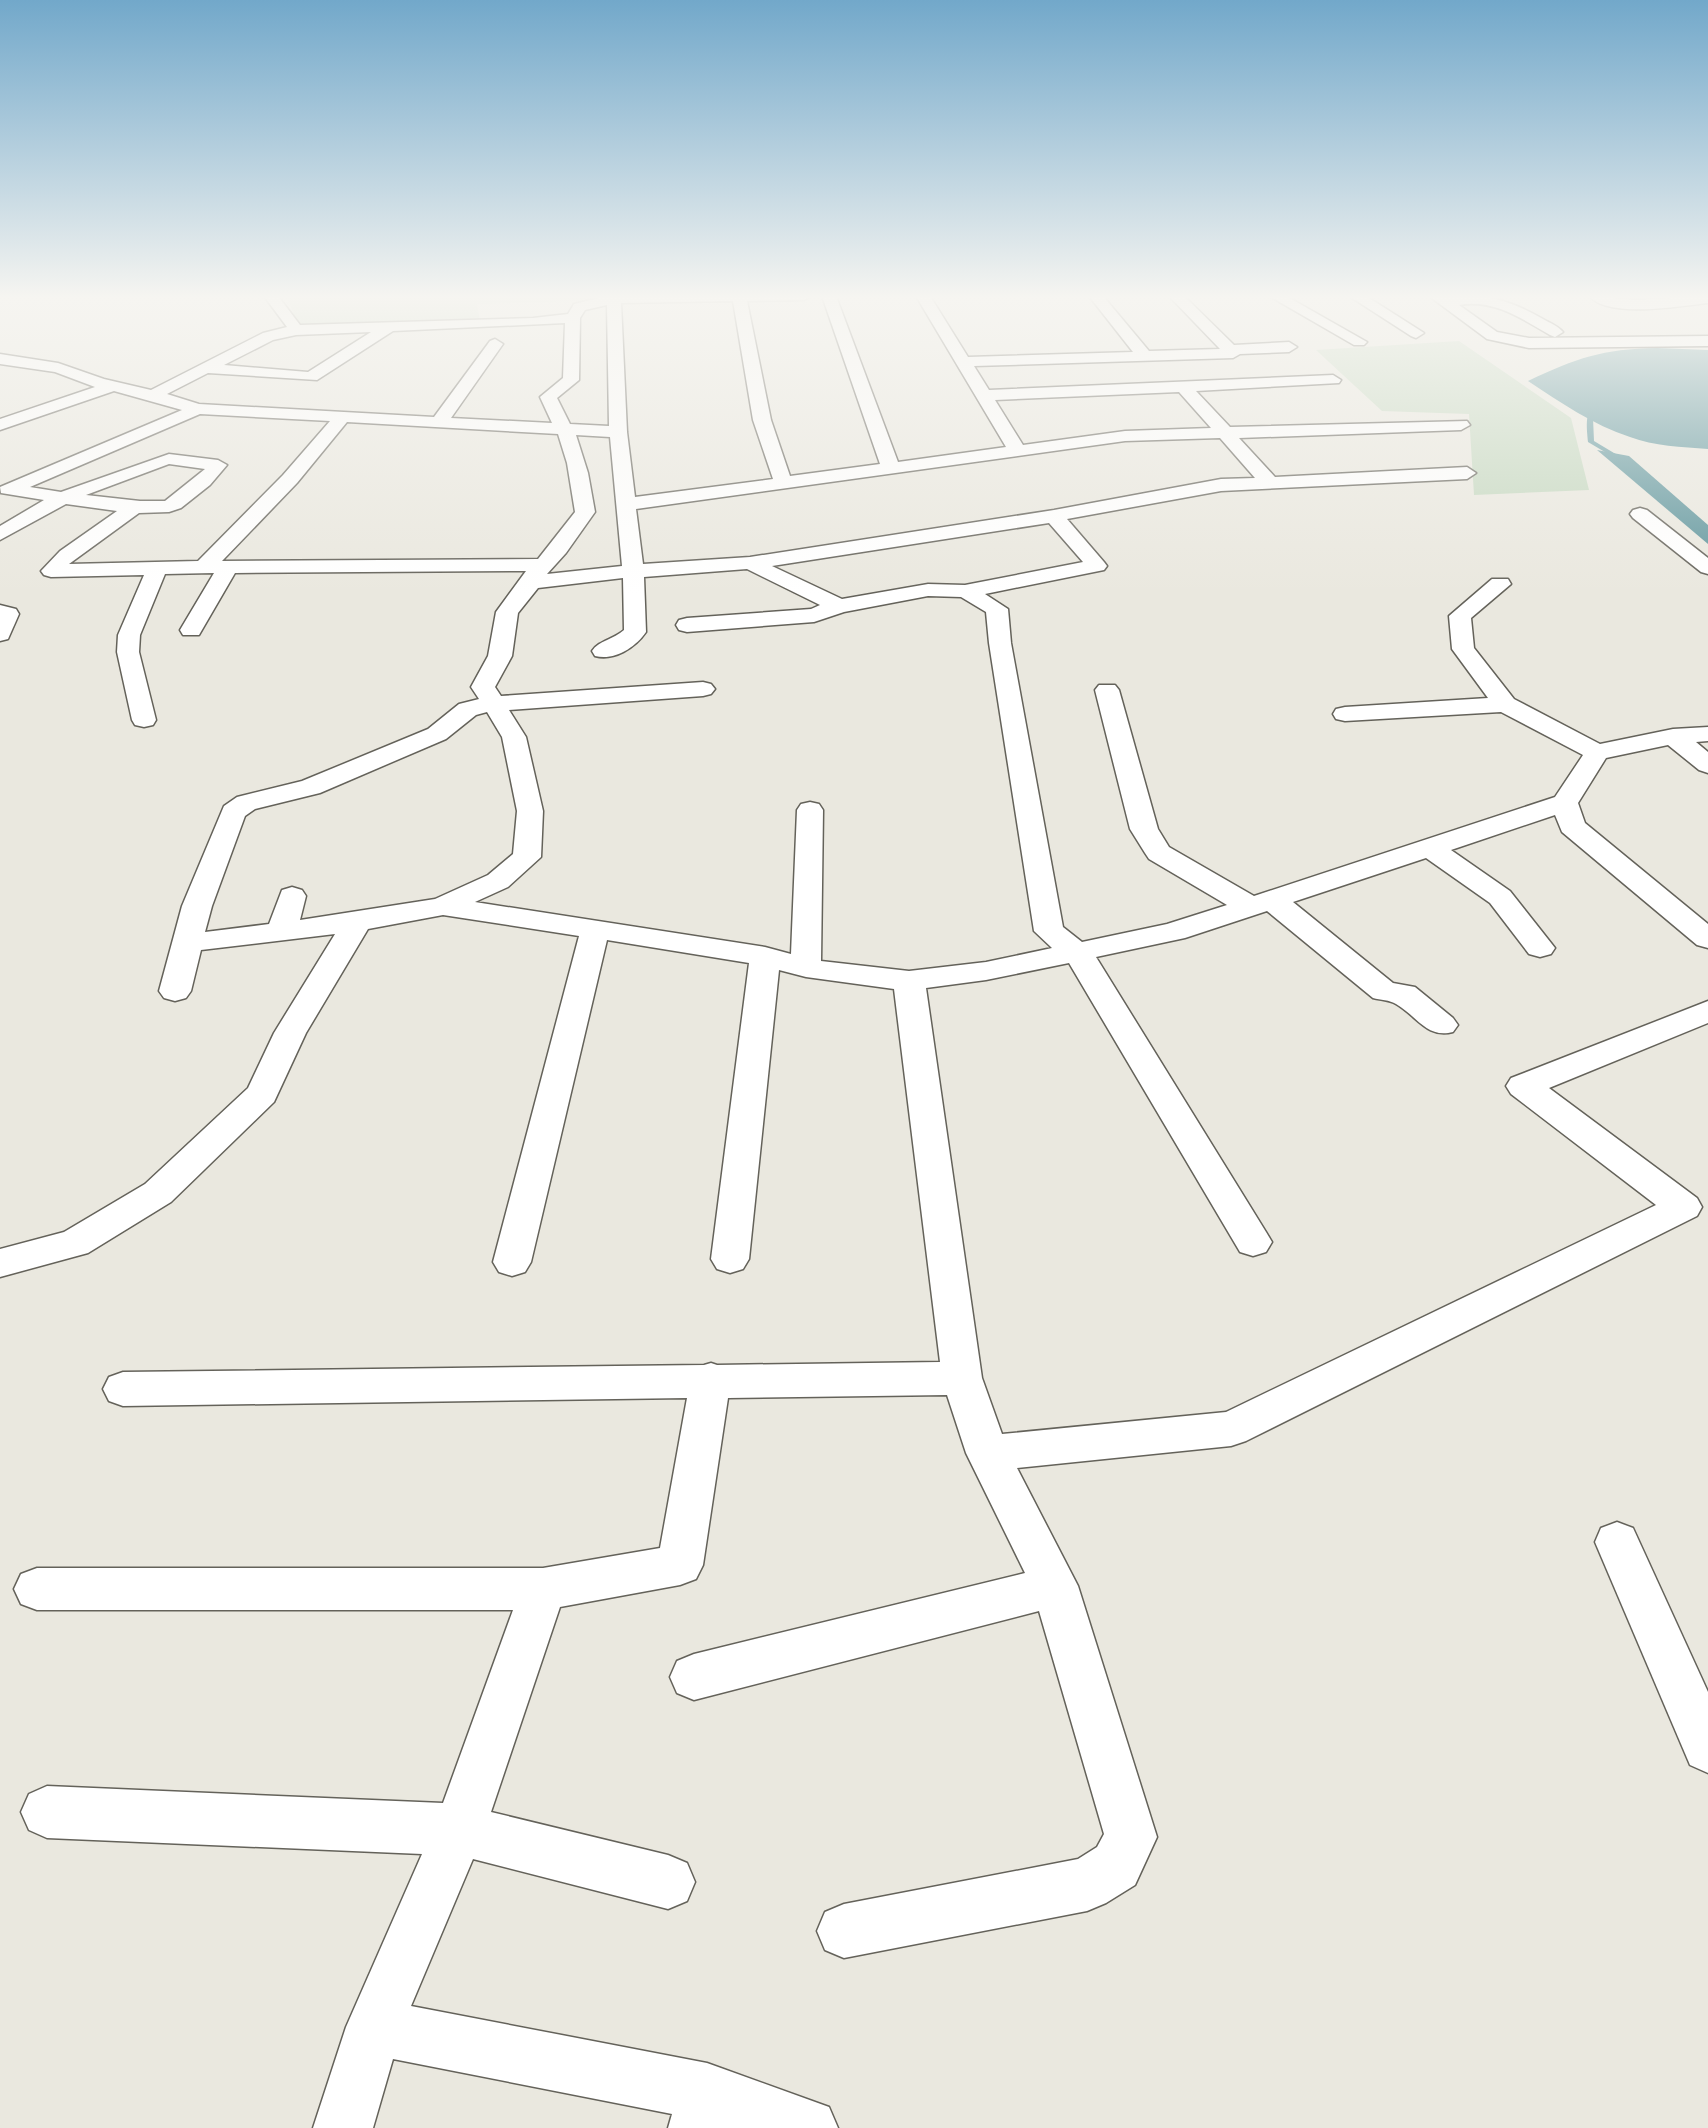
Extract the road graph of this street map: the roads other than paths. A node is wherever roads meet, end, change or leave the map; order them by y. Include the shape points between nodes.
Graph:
1 (86, 395) edge
2 (154, 395) edge
3 (458, 395) edge
4 (550, 395) edge
5 (617, 395) edge
6 (757, 395) edge
7 (865, 395) edge
8 (985, 395) edge
9 (1192, 395) edge
10 (198, 409) junction
11 (1333, 413) dead end
12 (342, 418) junction
13 (1, 424) edge
14 (438, 424) junction
15 (1461, 425) dead end
16 (1348, 429) junction
17 (566, 432) junction
18 (618, 432) junction
19 (1225, 433) junction
20 (1018, 451) junction
21 (891, 468) junction
22 (1467, 473) dead end
23 (783, 482) junction
24 (1270, 483) junction
25 (4, 490) edge
26 (64, 496) junction
27 (628, 504) junction
28 (136, 506) junction
29 (1640, 514) dead end
30 (1054, 516) junction
31 (0, 534) edge
32 (750, 563) junction
33 (158, 567) junction
34 (204, 567) junction
35 (228, 568) junction
36 (1708, 568) edge
37 (633, 572) junction
38 (537, 573) junction
39 (1500, 584) dead end
40 (965, 591) junction
41 (839, 606) junction
42 (0, 612) edge
43 (814, 615) junction
44 (687, 625) dead end
45 (191, 630) dead end
46 (0, 634) edge
47 (817, 640) dead end
48 (603, 651) dead end
49 (703, 689) dead end
50 (1107, 690) dead end
51 (492, 704) junction
52 (1505, 704) junction
53 (1345, 714) dead end
54 (144, 720) dead end
55 (1708, 734) edge
56 (1673, 736) junction
57 (1597, 752) junction
58 (1708, 765) edge
59 (1565, 803) junction
60 (810, 810) dead end
61 (1429, 847) junction
62 (292, 896) dead end
63 (1262, 904) junction
64 (443, 906) junction
65 (357, 922) junction
66 (595, 930) junction
67 (282, 931) junction
68 (1708, 939) edge
69 (188, 943) junction
70 (1540, 948) dead end
71 (1078, 953) junction
72 (765, 956) junction
73 (806, 968) junction
74 (909, 981) junction
75 (175, 991) dead end
76 (1708, 1011) edge
77 (1442, 1024) dead end
78 (1696, 1201) edge
79 (1253, 1242) dead end
80 (730, 1259) dead end
81 (512, 1262) dead end
82 (5, 1270) edge
83 (962, 1378) junction
84 (711, 1379) junction
85 (123, 1389) dead end
86 (987, 1453) junction
87 (1617, 1542) dead end
88 (1055, 1586) junction
89 (37, 1589) dead end
90 (543, 1589) junction
91 (694, 1677) dead end
92 (1703, 1725) edge
93 (47, 1812) dead end
94 (459, 1830) junction
95 (668, 1882) dead end
96 (844, 1931) dead end
97 (374, 2027) junction
98 (703, 2110) edge
99 (343, 2128) edge
100 (808, 2128) edge

1 - 13 street
2 - 10 street
3 - 14 street
4 - 17 street via 548,403
5 - 18 street
6 - 23 street
7 - 21 street
8 - 20 street
9 - 19 street
10 - 12 street
10 - 25 street
11 - 16 street
12 - 14 street
12 - 34 street via 290,479
14 - 17 street
15 - 16 street
16 - 19 street
17 - 18 street
17 - 38 street via 578,467 585,512 560,549
18 - 27 street
19 - 20 street via 1125,436
19 - 24 street
20 - 21 street
21 - 23 street
22 - 24 street
23 - 27 street
24 - 30 street via 1221,485
25 - 26 street
26 - 28 street
26 - 28 street via 164,459 218,465 176,503 156,508
26 - 31 street
27 - 37 street
28 - 33 street via 51,571
29 - 36 street
30 - 32 street
30 - 40 street via 1097,566
32 - 37 street
32 - 41 street
33 - 34 street
33 - 54 street via 129,635 128,652
34 - 35 street
35 - 38 street
35 - 45 street
37 - 38 street
37 - 48 street via 635,632 622,644
38 - 51 street via 507,612 500,656 483,687
39 - 52 street via 1460,616 1463,649
40 - 41 street via 928,590
40 - 71 street via 997,609 1049,931
41 - 43 street
42 - 46 street via 8,614
43 - 44 street
43 - 47 street
49 - 51 street
50 - 63 street via 1144,829 1159,853
51 - 64 street via 514,737 530,811 527,857 498,881
51 - 69 street via 468,709 437,734 332,778 246,803 233,812 197,906
52 - 53 street
52 - 57 street
55 - 56 street
56 - 57 street
56 - 58 street
57 - 59 street
59 - 61 street
59 - 68 street via 1572,826
60 - 73 street
61 - 63 street
61 - 70 street via 1500,897
62 - 67 street
63 - 71 street via 1174,932
63 - 77 street via 1384,991 1404,994
64 - 65 street
64 - 66 street
65 - 67 street
65 - 82 street via 290,1033 262,1094 158,1193 75,1243
66 - 72 street
66 - 81 street
67 - 69 street
69 - 75 street
71 - 74 street
71 - 79 street
72 - 73 street
72 - 80 street
73 - 74 street
74 - 83 street
76 - 78 street via 1523,1086
78 - 86 street via 1231,1429
83 - 84 street
83 - 86 street
84 - 85 street
84 - 90 street via 680,1565
86 - 88 street
87 - 92 street
88 - 91 street
88 - 96 street via 1131,1837 1116,1866 1087,1884
89 - 90 street
90 - 94 street
93 - 94 street
94 - 95 street
94 - 97 street
97 - 98 street
97 - 99 street
98 - 100 street

